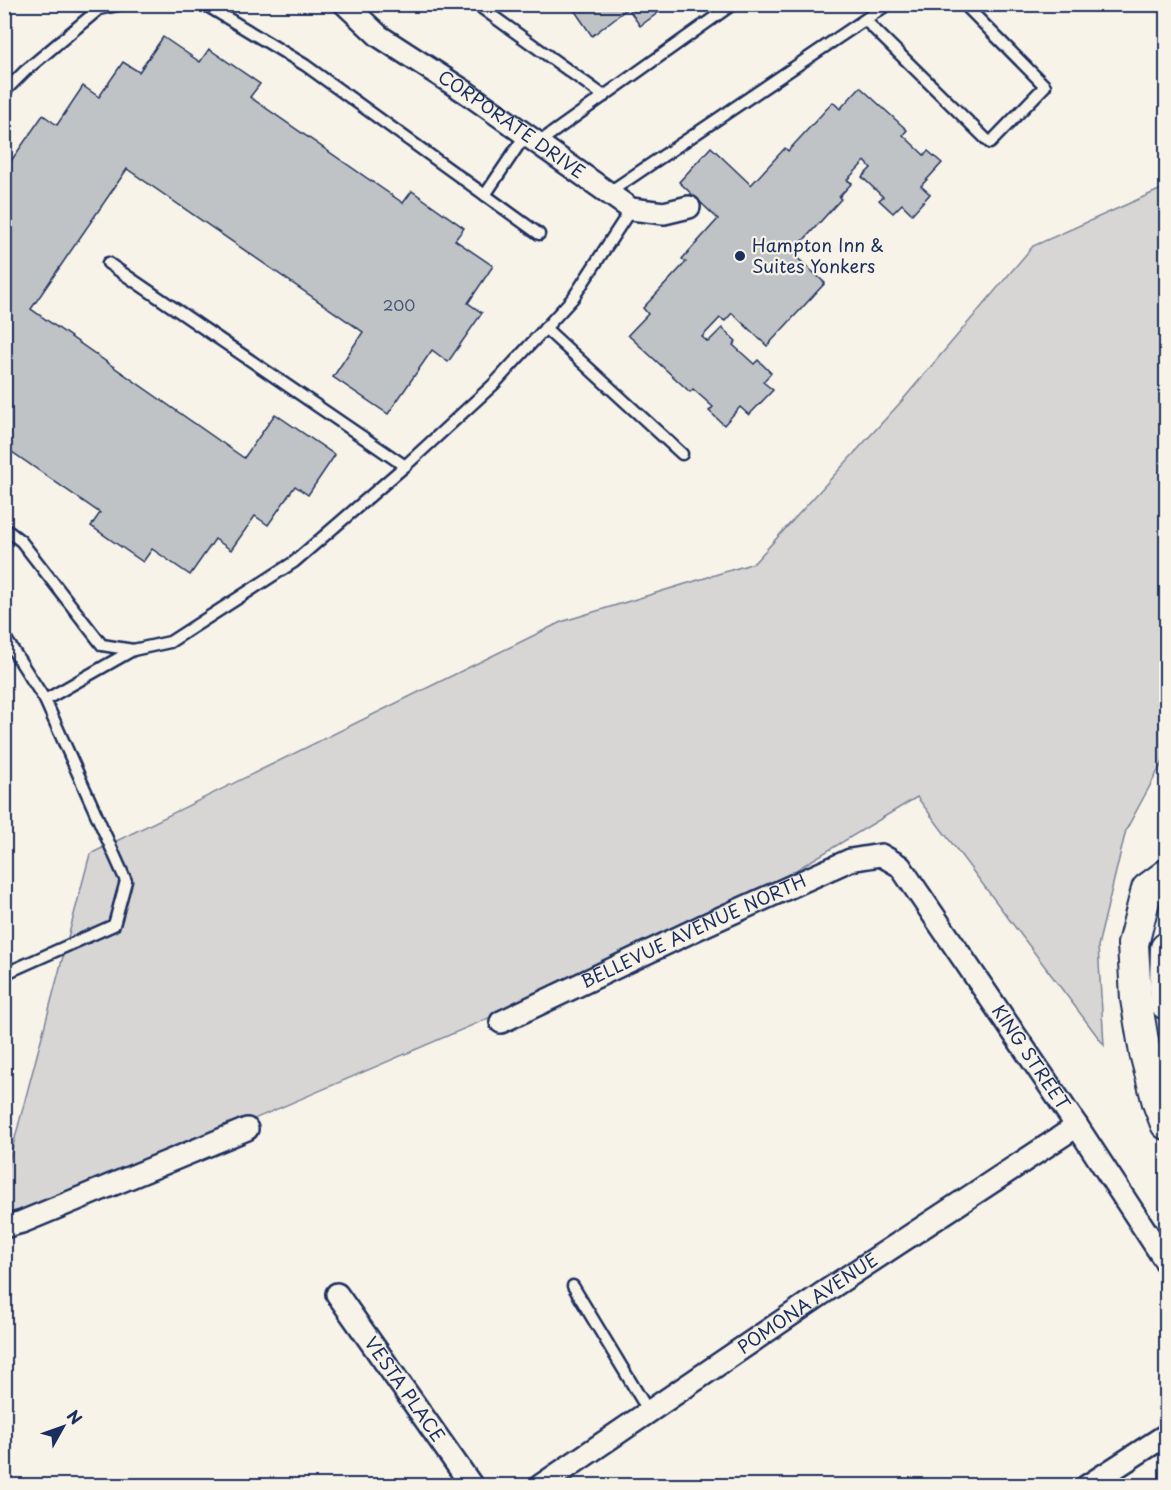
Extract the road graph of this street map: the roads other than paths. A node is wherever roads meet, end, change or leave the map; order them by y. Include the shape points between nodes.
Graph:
1 (122, 4) edge
2 (204, 4) edge
3 (345, 4) edge
4 (476, 4) edge
5 (733, 4) edge
6 (888, 4) edge
7 (964, 4) edge
8 (866, 20) junction
9 (4, 92) edge
10 (604, 96) junction
11 (532, 138) junction
12 (608, 193) junction
13 (485, 195) junction
14 (689, 207) dead end
15 (631, 209) junction
16 (539, 234) dead end
17 (108, 263) dead end
18 (545, 328) junction
19 (682, 454) dead end
20 (405, 466) junction
21 (4, 528) edge
22 (4, 636) edge
23 (133, 650) junction
24 (45, 699) junction
25 (888, 859) joint
26 (1167, 875) edge
27 (1167, 948) edge
28 (4, 974) edge
29 (1167, 1004) edge
30 (501, 1022) dead end
31 (1167, 1124) edge
32 (1077, 1126) junction
33 (248, 1129) dead end
34 (4, 1227) edge
35 (1167, 1262) edge
36 (573, 1286) dead end
37 (337, 1294) dead end
38 (649, 1412) junction
39 (1167, 1436) edge
40 (472, 1485) edge
41 (540, 1485) edge
42 (1087, 1485) edge

1 - 9 lane via 99,9
2 - 13 lane via 305,65
3 - 11 street, CORPORATE DRIVE via 379,36
4 - 10 lane
5 - 10 lane
6 - 8 lane
7 - 8 lane via 1045,86 990,143
8 - 12 lane
10 - 11 lane
11 - 12 street, CORPORATE DRIVE
11 - 13 lane
12 - 15 street, CORPORATE DRIVE
13 - 16 lane
14 - 15 street, CORPORATE DRIVE via 664,213
15 - 18 lane via 573,298
17 - 20 lane
18 - 19 lane
18 - 20 lane via 494,384
20 - 23 lane via 294,562 170,642
21 - 23 lane via 21,541 102,645
22 - 24 lane
23 - 24 lane
24 - 28 lane via 126,881 114,925
25 - 30 street, BELLEVUE AVENUE NORTH via 881,855 850,860
25 - 32 street, KING STREET via 900,866
26 - 31 main road via 1147,889 1133,944 1136,999 1145,1053
27 - 29 main road
32 - 35 street, KING STREET
32 - 38 street, POMONA AVENUE
33 - 34 street
36 - 38 lane
37 - 40 street, VESTA PLACE
38 - 41 street, POMONA AVENUE
39 - 42 street

